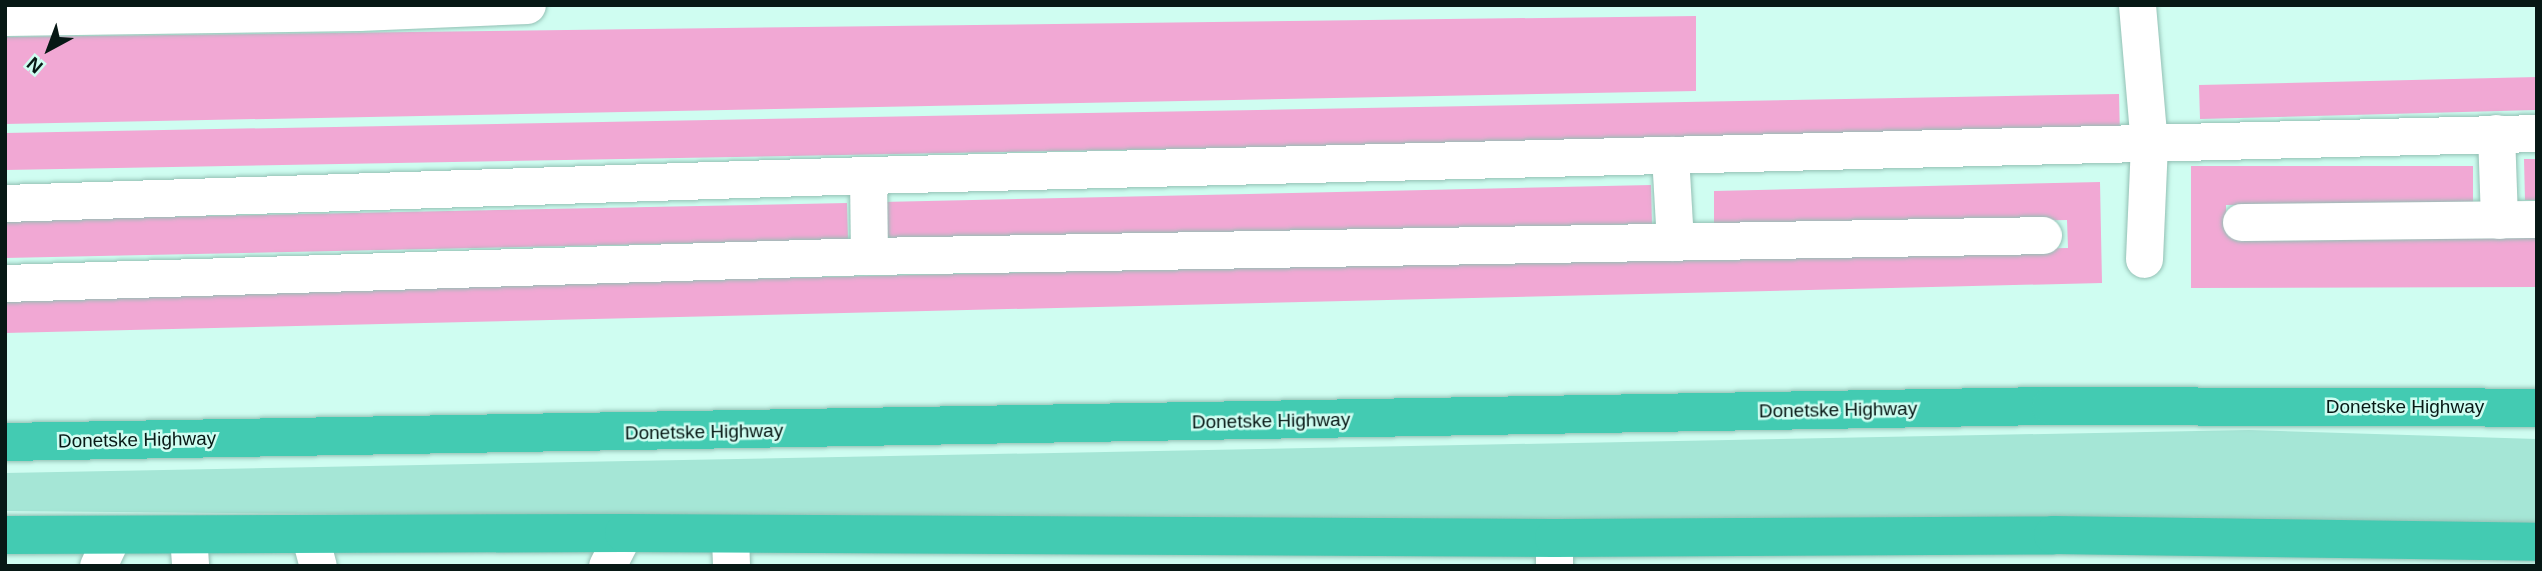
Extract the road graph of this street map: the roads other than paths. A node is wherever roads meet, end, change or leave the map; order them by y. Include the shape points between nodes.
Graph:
1 (527, 5) edge
2 (2137, 5) edge
3 (278, 9) edge
4 (5, 17) edge
5 (2537, 132) edge
6 (2496, 133) junction
7 (2149, 144) junction
8 (1670, 155) junction
9 (868, 175) junction
10 (5, 203) edge
11 (2537, 219) edge
12 (2499, 220) junction
13 (2241, 222) dead end
14 (2043, 235) dead end
15 (1675, 243) junction
16 (869, 256) junction
17 (2144, 259) dead end
18 (5, 283) edge
19 (2537, 408) edge
20 (5, 442) edge
21 (5, 535) edge
22 (2537, 542) edge
23 (615, 549) edge
24 (189, 550) edge
25 (314, 550) edge
26 (105, 551) edge
27 (730, 551) edge
28 (1554, 552) edge

1 - 3 street
2 - 7 street
3 - 4 street
5 - 6 street
6 - 7 street
6 - 12 street
7 - 8 street
7 - 17 street
8 - 9 street
8 - 15 street
9 - 10 street
9 - 16 street
11 - 12 street
12 - 13 street
14 - 15 street
15 - 16 street
16 - 18 street
19 - 20 highway, Donetske Highway via 2037,406
21 - 26 highway
22 - 28 highway via 2053,535
23 - 25 highway
23 - 27 highway
24 - 25 highway
24 - 26 highway
27 - 28 highway

